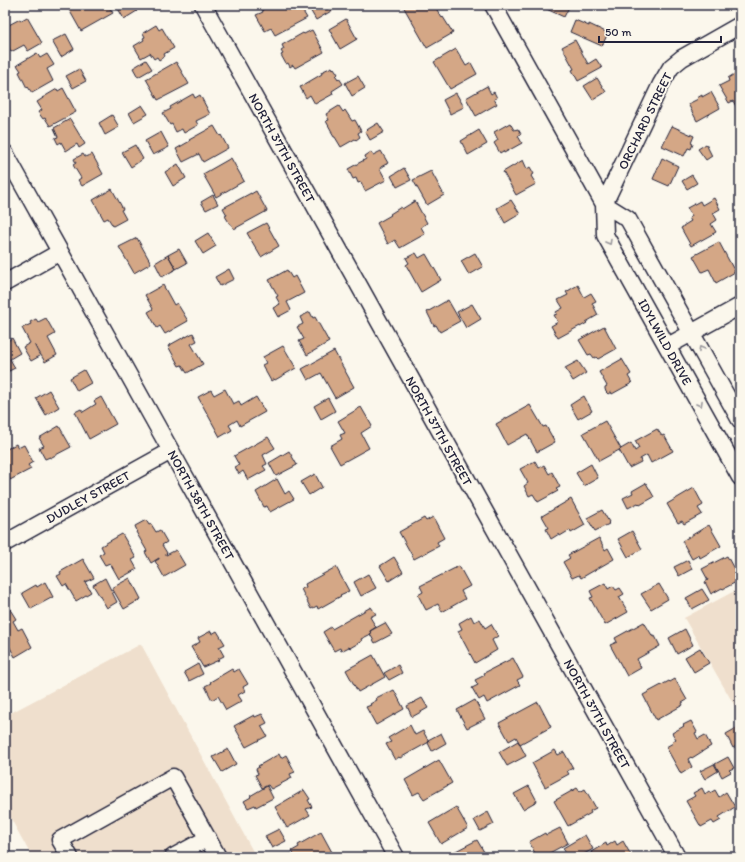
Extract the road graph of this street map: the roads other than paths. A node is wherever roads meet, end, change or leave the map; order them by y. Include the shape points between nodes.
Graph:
1 (203, 5) edge
2 (493, 5) edge
3 (740, 25) edge
4 (5, 153) edge
5 (604, 204) junction
6 (60, 252) junction
7 (5, 283) edge
8 (740, 306) edge
9 (692, 333) junction
10 (668, 346) junction
11 (740, 420) edge
12 (171, 450) junction
13 (740, 477) edge
14 (5, 543) edge
15 (208, 838) junction
16 (70, 857) edge
17 (173, 857) edge
18 (218, 857) edge
19 (396, 857) edge
20 (677, 857) edge

1 - 20 street, NORTH 37TH STREET
2 - 5 street, IDYLWILD DRIVE
3 - 5 street, ORCHARD STREET via 671,67
4 - 6 street, NORTH 38TH STREET
5 - 9 street, IDYLWILD DRIVE via 628,219
5 -> 10 street, IDYLWILD DRIVE via 605,235
6 - 7 street
6 - 12 street, NORTH 38TH STREET
8 - 9 street
9 - 10 street
11 -> 9 street, IDYLWILD DRIVE
10 -> 13 street, IDYLWILD DRIVE
12 - 14 street, DUDLEY STREET
12 - 19 street, NORTH 38TH STREET
15 - 16 street via 174,777 60,840
15 - 17 street
15 - 18 street

